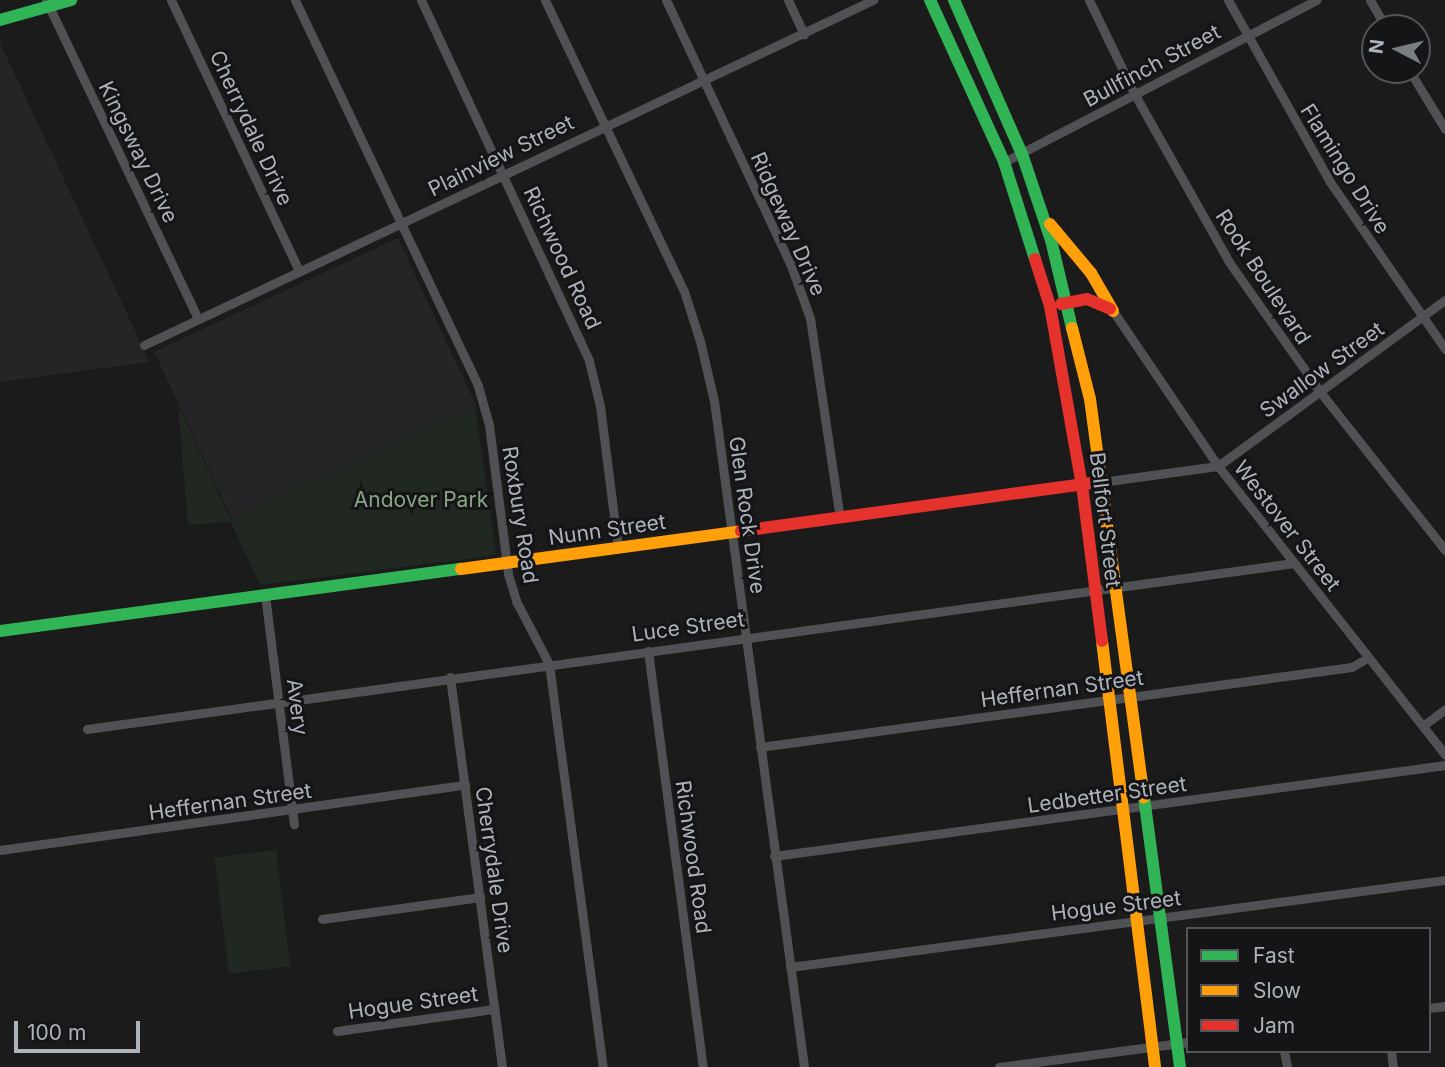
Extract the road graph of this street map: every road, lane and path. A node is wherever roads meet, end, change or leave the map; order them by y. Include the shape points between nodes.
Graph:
1 (71, 0) edge
2 (171, 0) edge
3 (295, 0) edge
4 (421, 0) edge
5 (545, 0) edge
6 (666, 0) edge
7 (788, 0) edge
8 (873, 0) edge
9 (930, 0) edge
10 (954, 0) edge
11 (1089, 0) edge
12 (1228, 0) edge
13 (1317, 0) edge
14 (48, 5) edge
15 (0, 20) edge
16 (804, 34) junction
17 (1246, 37) junction
18 (704, 80) junction
19 (1418, 84) edge
20 (1135, 94) junction
21 (605, 125) junction
22 (1445, 129) edge
23 (1023, 154) junction
24 (1004, 162) junction
25 (503, 173) junction
26 (1041, 211) junction
27 (401, 223) junction
28 (299, 271) junction
29 (1098, 285) junction
30 (1087, 299) junction
31 (1445, 300) edge
32 (1068, 302) junction
33 (1050, 306) junction
34 (1113, 311) junction
35 (198, 318) junction
36 (1421, 318) junction
37 (144, 345) dead end
38 (1445, 349) edge
39 (1321, 393) junction
40 (1218, 466) junction
41 (1101, 482) junction
42 (1082, 485) junction
43 (840, 517) junction
44 (731, 532) junction
45 (618, 548) junction
46 (1445, 550) edge
47 (507, 562) junction
48 (1294, 563) junction
49 (1115, 589) junction
50 (1094, 591) junction
51 (265, 595) junction
52 (0, 631) edge
53 (746, 637) junction
54 (648, 651) junction
55 (1367, 658) junction
56 (549, 664) junction
57 (450, 677) junction
58 (1129, 698) junction
59 (1108, 701) junction
60 (279, 702) junction
61 (1445, 709) edge
62 (1424, 725) junction
63 (87, 729) dead end
64 (760, 747) junction
65 (1445, 754) edge
66 (1445, 765) edge
67 (465, 785) junction
68 (1143, 809) junction
69 (292, 811) junction
70 (1123, 811) junction
71 (294, 824) dead end
72 (0, 850) edge
73 (774, 856) junction
74 (1445, 880) edge
75 (480, 897) junction
76 (1158, 918) junction
77 (322, 919) dead end
78 (1139, 921) junction
79 (790, 967) junction
80 (494, 1009) junction
81 (337, 1031) dead end
82 (1182, 1043) edge
83 (1155, 1046) junction
84 (1046, 1064) edge
85 (502, 1067) edge
86 (603, 1067) edge
87 (703, 1067) edge
88 (804, 1067) edge
89 (999, 1067) edge
90 (1155, 1067) edge
91 (1180, 1067) edge

1 - 14 main road
2 - 28 street, Cherrydale Drive
3 - 27 street, Roxbury Road
4 - 25 street, Richwood Road
5 - 21 street, Glen Rock Drive
6 - 18 street, Ridgeway Drive
7 - 16 street
8 - 16 street, Plainview Street
9 - 24 main road, Bellfort Street
10 - 23 main road, Bellfort Street
11 - 20 street, Rook Boulevard
12 - 17 street, Flamingo Drive
13 - 17 street, Bullfinch Street
14 - 15 main road
14 - 35 street, Kingsway Drive
16 - 18 street, Plainview Street
17 - 20 street, Bullfinch Street
17 - 36 street, Flamingo Drive via 1330,182
18 - 21 street, Plainview Street
18 - 43 street, Ridgeway Drive via 790,263 810,318
19 - 22 street
20 - 23 street, Bullfinch Street
20 - 39 street, Rook Boulevard via 1229,262
21 - 25 street, Plainview Street
21 - 44 street, Glen Rock Drive via 684,292 700,341 714,401
23 - 24 street, Bullfinch Street
23 - 26 main road, Bellfort Street
24 - 33 main road, Bellfort Street
25 - 27 street, Plainview Street
25 - 45 street, Richwood Road via 589,361 600,406
26 - 29 main road
26 - 32 main road, Bellfort Street
27 - 28 street, Plainview Street
27 - 47 street, Roxbury Road via 478,386 489,425
28 - 35 street, Plainview Street
29 - 30 main road
29 - 34 main road
30 - 32 main road
30 - 34 main road
31 - 36 street, Swallow Street
32 - 33 main road
32 - 41 main road, Bellfort Street via 1090,399
33 - 42 main road, Bellfort Street
34 - 40 street, Westover Street
35 - 37 street, Plainview Street
36 - 38 street, Flamingo Drive
36 - 39 street, Swallow Street
39 - 40 street, Swallow Street
39 - 46 street, Rook Boulevard
40 - 41 street, Nunn Street
40 - 48 street, Westover Street
41 - 42 main road, Nunn Street
41 - 49 main road, Bellfort Street
42 - 43 main road, Nunn Street
42 - 50 main road, Bellfort Street
43 - 44 main road, Nunn Street
44 - 45 main road, Nunn Street
44 - 53 street, Glen Rock Drive
45 - 47 main road, Nunn Street
47 - 51 main road, Nunn Street
47 - 56 street, Roxbury Road via 516,601
48 - 49 street, Luce Street
48 - 55 street, Westover Street
49 - 50 street, Luce Street
49 - 58 main road, Bellfort Street
50 - 53 street, Luce Street
50 - 59 main road, Bellfort Street
51 - 52 main road, Nunn Street
51 - 60 street, Avery
53 - 54 street, Luce Street
53 - 64 street, Glen Rock Drive
54 - 56 street, Luce Street
54 - 87 street, Richwood Road
55 - 58 street, Heffernan Street via 1352,667
55 - 62 street, Westover Street
56 - 57 street, Luce Street
56 - 86 street, Roxbury Road
57 - 60 street, Luce Street
57 - 67 street, Cherrydale Drive
58 - 59 street, Heffernan Street
58 - 68 main road, Bellfort Street
59 - 64 street, Heffernan Street
59 - 70 main road, Bellfort Street
60 - 63 street, Luce Street
60 - 69 street, Avery
61 - 62 street
62 - 65 street, Westover Street
64 - 73 street, Glen Rock Drive
66 - 68 street, Ledbetter Street
67 - 69 street, Heffernan Street
67 - 75 street, Cherrydale Drive
68 - 70 street, Ledbetter Street
68 - 76 main road, Bellfort Street
69 - 71 street, Avery
69 - 72 street, Heffernan Street
70 - 73 street, Ledbetter Street
70 - 78 main road, Bellfort Street
73 - 79 street, Glen Rock Drive
74 - 76 street, Hogue Street
75 - 77 street
75 - 80 street, Cherrydale Drive
76 - 78 street, Hogue Street
76 - 82 main road, Bellfort Street
78 - 79 street, Hogue Street
78 - 83 main road, Bellfort Street
79 - 88 street, Glen Rock Drive
80 - 81 street, Hogue Street
80 - 85 street, Cherrydale Drive
82 - 83 street
82 - 91 main road, Bellfort Street
83 - 84 street
83 - 90 main road, Bellfort Street
84 - 89 street

